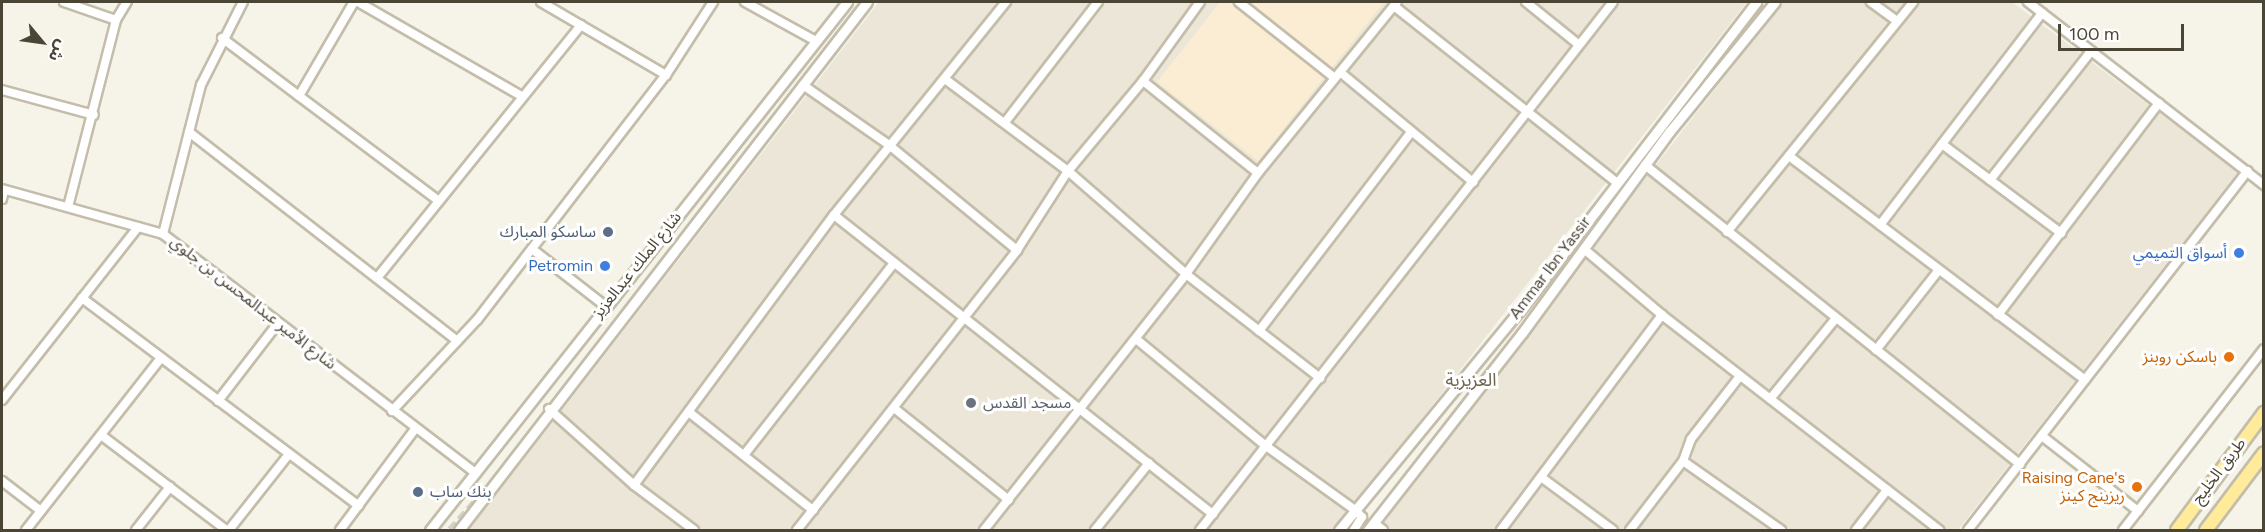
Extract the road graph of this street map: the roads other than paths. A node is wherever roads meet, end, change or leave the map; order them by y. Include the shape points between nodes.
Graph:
1 (64, 2) edge
2 (127, 2) edge
3 (243, 2) edge
4 (356, 2) edge
5 (541, 2) edge
6 (713, 2) edge
7 (745, 2) edge
8 (847, 2) edge
9 (867, 2) edge
10 (1006, 2) edge
11 (1098, 2) edge
12 (1200, 2) edge
13 (1239, 2) edge
14 (1526, 2) edge
15 (1613, 2) edge
16 (1756, 2) edge
17 (1775, 2) edge
18 (1871, 2) edge
19 (1913, 2) edge
20 (2028, 2) edge
21 (1395, 4) edge
22 (2043, 13) junction
23 (116, 20) junction
24 (1897, 21) junction
25 (581, 25) junction
26 (222, 38) junction
27 (814, 40) junction
28 (1578, 44) junction
29 (2091, 51) junction
30 (666, 75) junction
31 (1338, 75) junction
32 (945, 79) junction
33 (1143, 81) junction
34 (803, 85) junction
35 (2, 90) edge
36 (299, 96) junction
37 (523, 97) junction
38 (2159, 103) junction
39 (1527, 110) junction
40 (94, 115) junction
41 (1006, 121) junction
42 (189, 132) junction
43 (1411, 132) junction
44 (1942, 144) junction
45 (889, 145) junction
46 (1789, 156) junction
47 (1645, 165) junction
48 (1068, 171) junction
49 (2247, 171) junction
50 (1258, 172) junction
51 (1990, 180) junction
52 (1615, 181) junction
53 (1473, 182) junction
54 (2264, 185) edge
55 (3, 189) edge
56 (2, 200) edge
57 (439, 201) junction
58 (68, 207) junction
59 (834, 215) junction
60 (1880, 225) junction
61 (138, 226) junction
62 (1727, 232) junction
63 (2061, 233) junction
64 (163, 234) junction
65 (532, 249) junction
66 (1584, 249) junction
67 (1017, 250) junction
68 (894, 263) junction
69 (1939, 270) junction
70 (1186, 274) junction
71 (377, 278) junction
72 (82, 298) junction
73 (604, 305) junction
74 (1662, 315) junction
75 (1998, 315) junction
76 (964, 318) junction
77 (1836, 318) junction
78 (278, 323) junction
79 (1259, 331) junction
80 (1136, 339) junction
81 (457, 342) junction
82 (2264, 349) edge
83 (1876, 350) junction
84 (162, 358) junction
85 (1740, 376) junction
86 (1320, 378) junction
87 (2085, 380) junction
88 (1770, 399) junction
89 (2, 400) edge
90 (218, 400) junction
91 (894, 408) junction
92 (549, 409) junction
93 (1080, 410) junction
94 (392, 411) junction
95 (690, 413) junction
96 (2264, 413) edge
97 (415, 429) junction
98 (101, 435) junction
99 (2042, 436) junction
100 (1266, 446) junction
101 (2264, 453) edge
102 (289, 454) junction
103 (744, 455) junction
104 (1683, 461) junction
105 (1149, 463) junction
106 (2020, 464) junction
107 (476, 473) junction
108 (1541, 477) junction
109 (2, 481) edge
110 (634, 485) junction
111 (170, 487) junction
112 (1887, 490) junction
113 (1009, 500) junction
114 (359, 506) junction
115 (813, 510) junction
116 (1355, 510) junction
117 (41, 511) junction
118 (2138, 511) junction
119 (1213, 514) junction
120 (1371, 527) edge
121 (26, 531) edge
122 (136, 531) edge
123 (228, 531) edge
124 (340, 531) edge
125 (429, 531) edge
126 (459, 531) edge
127 (694, 531) edge
128 (797, 531) edge
129 (984, 531) edge
130 (1095, 531) edge
131 (1200, 531) edge
132 (1339, 531) edge
133 (1354, 531) edge
134 (1383, 531) edge
135 (1501, 531) edge
136 (1613, 531) edge
137 (1630, 531) edge
138 (1781, 531) edge
139 (1856, 531) edge
140 (1940, 531) edge
141 (1968, 531) edge
142 (2123, 531) edge
143 (2177, 531) edge
144 (2206, 531) edge

1 - 23 street
2 - 23 street
3 - 26 street
4 - 36 street
4 - 37 street
5 - 25 street
6 - 30 street
7 - 27 street
8 - 27 street, شارع الملك عبدالعزيز
9 - 34 street, شارع الملك عبدالعزيز
10 - 32 street
11 - 41 street
12 - 33 street
13 - 31 street
14 - 28 street
15 - 28 street
16 - 52 street, Ammar Ibn Yassir
17 - 47 street, Ammar Ibn Yassir
18 - 24 street
19 - 24 street
20 - 22 street
21 - 31 street
21 - 39 street
22 - 29 street
22 - 44 street
23 - 40 street
24 - 46 street
25 - 30 street
25 - 37 street
26 - 36 street
26 - 42 street via 201,85
27 - 73 street, شارع الملك عبدالعزيز
28 - 39 street
29 - 38 street
29 - 51 street
30 - 65 street
31 - 43 street
31 - 50 street
32 - 41 street
32 - 45 street
33 - 48 street
33 - 50 street
34 - 45 street
34 - 92 street, شارع الملك عبدالعزيز
35 - 40 street
36 - 57 street
37 - 57 street
38 - 49 street
38 - 63 street
39 - 52 street
39 - 53 street
40 - 58 street
41 - 48 street
42 - 64 street
42 - 71 street
43 - 53 street
43 - 79 street
44 - 51 street
44 - 60 street
45 - 59 street
45 - 67 street
46 - 60 street
46 - 62 street
47 - 62 street
47 - 66 street, Ammar Ibn Yassir
48 - 67 street
48 - 70 street
49 - 54 street
49 - 87 street
50 - 70 street
51 - 63 street
52 - 116 street, Ammar Ibn Yassir via 1520,309
53 - 86 street
55 - 56 street
55 - 58 street, شارع الأمير عبدالمحسن بن جلوي
57 - 71 street
58 - 61 street, شارع الأمير عبدالمحسن بن جلوي
59 - 68 street
59 - 95 street
60 - 69 street
61 - 64 street, شارع الأمير عبدالمحسن بن جلوي
61 - 72 street
62 - 77 street
63 - 75 street
64 - 78 street, شارع الأمير عبدالمحسن بن جلوي
65 - 73 street
65 - 81 street
66 - 74 street
66 - 120 street, Ammar Ibn Yassir
67 - 76 street
68 - 76 street
68 - 103 street
69 - 75 street
69 - 83 street
70 - 79 street
70 - 80 street
71 - 81 street
72 - 84 street
72 - 89 street
73 - 107 street, شارع الملك عبدالعزيز
74 - 85 street
74 - 108 street
75 - 87 street
76 - 91 street
76 - 93 street
77 - 83 street
77 - 88 street
78 - 90 street
78 - 94 street, شارع الأمير عبدالمحسن بن جلوي
79 - 86 street
80 - 93 street
80 - 100 street
81 - 94 street
82 - 118 street
83 - 106 street
84 - 90 street
84 - 98 street
85 - 88 street
85 - 104 street via 1691,439
86 - 100 street
87 - 99 street
88 - 112 street
90 - 102 street
91 - 113 street
91 - 115 street
92 - 110 street
92 - 126 street, شارع الملك عبدالعزيز
93 - 105 street
93 - 113 street
94 - 97 street, شارع الأمير عبدالمحسن بن جلوي
95 - 103 street
95 - 110 street
96 - 143 main road, طريق الخليج
97 - 107 street, شارع الأمير عبدالمحسن بن جلوي
97 - 114 street
98 - 111 street
98 - 117 street
99 - 106 street
99 - 118 street
100 - 116 street
100 - 119 street
101 - 144 main road, طريق الخليج
102 - 114 street
102 - 123 street
103 - 115 street
104 - 137 street
104 - 138 street
105 - 119 street
105 - 130 street
106 - 141 street
107 - 125 street, شارع الملك عبدالعزيز
108 - 135 street
108 - 136 street
109 - 117 street
110 - 127 street
111 - 122 street
111 - 123 street
112 - 139 street
112 - 140 street
113 - 129 street
114 - 124 street
115 - 128 street
116 - 132 street, Ammar Ibn Yassir
116 - 133 street via 1362,517
117 - 121 street
118 - 142 street
119 - 131 street
120 - 134 street

